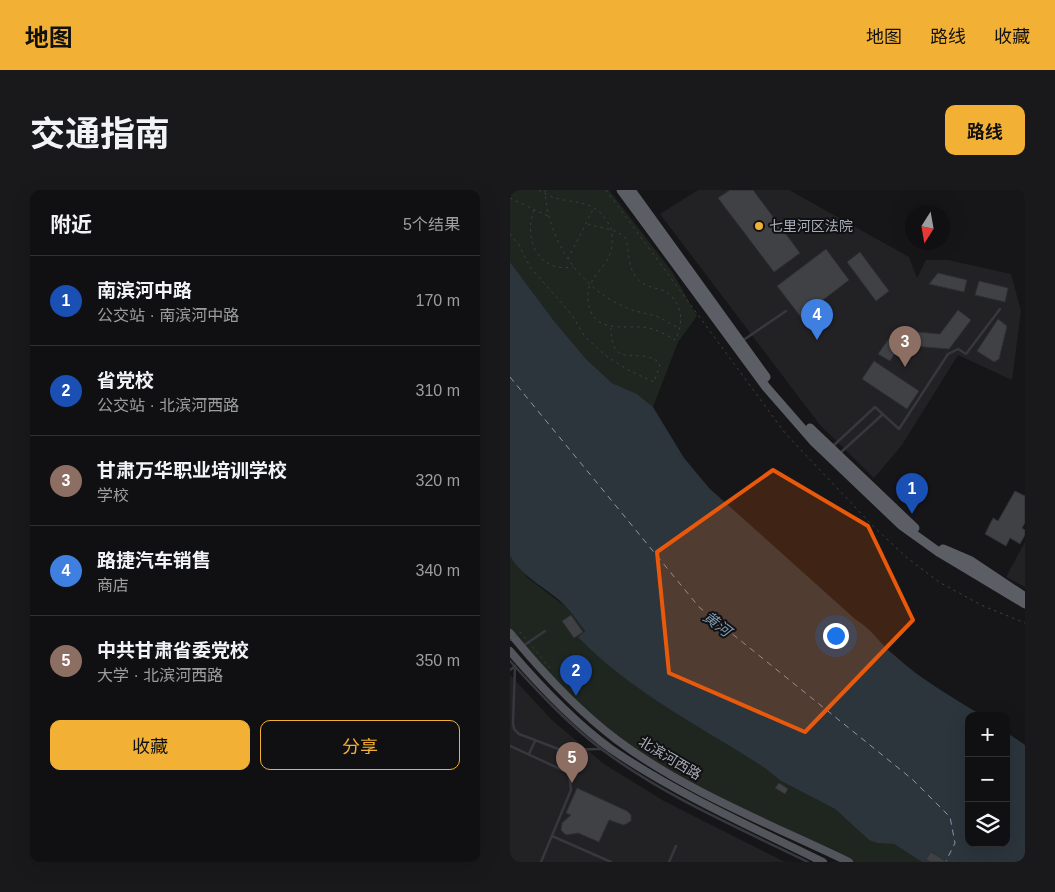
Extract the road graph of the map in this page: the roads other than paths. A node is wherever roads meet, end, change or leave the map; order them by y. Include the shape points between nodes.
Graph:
1 (621, 190) edge
2 (631, 190) edge
3 (1000, 309) dead end
4 (786, 311) dead end
5 (741, 342) junction
6 (882, 415) junction
7 (830, 448) junction
8 (838, 456) junction
9 (1025, 597) edge
10 (1025, 604) edge
11 (545, 631) dead end
12 (510, 633) edge
13 (522, 647) junction
14 (512, 656) edge
15 (515, 666) junction
16 (510, 670) edge
17 (535, 740) junction
18 (510, 746) edge
19 (601, 748) junction
20 (610, 748) junction
21 (529, 754) junction
22 (552, 836) junction
23 (676, 846) dead end
24 (541, 862) edge
25 (611, 862) edge
26 (669, 862) edge
27 (808, 862) edge
28 (823, 862) edge
29 (849, 862) edge

1 - 10 highway via 766,386 814,442 901,525
2 - 5 highway
3 - 6 lane via 966,354 958,348 948,354 900,429
4 - 5 lane
5 - 7 highway via 771,384
6 - 7 lane via 875,407
6 - 8 lane
7 - 8 highway
8 - 9 highway via 932,541 971,561
11 - 13 lane
12 - 13 main road, 北滨河西路
13 - 29 main road, 北滨河西路 via 567,697 616,740 692,786
14 - 15 lane
14 - 15 lane
14 - 20 main road, 北滨河西路 via 560,705
15 - 16 lane
15 - 17 lane via 514,729
15 - 19 lane via 553,708
17 - 19 lane via 560,750
17 - 21 lane
18 - 21 lane
19 - 20 lane
19 - 27 lane via 690,803
20 - 28 main road, 北滨河西路 via 694,799
21 - 22 lane via 569,773 571,790
22 - 24 lane
22 - 25 lane
23 - 26 lane

